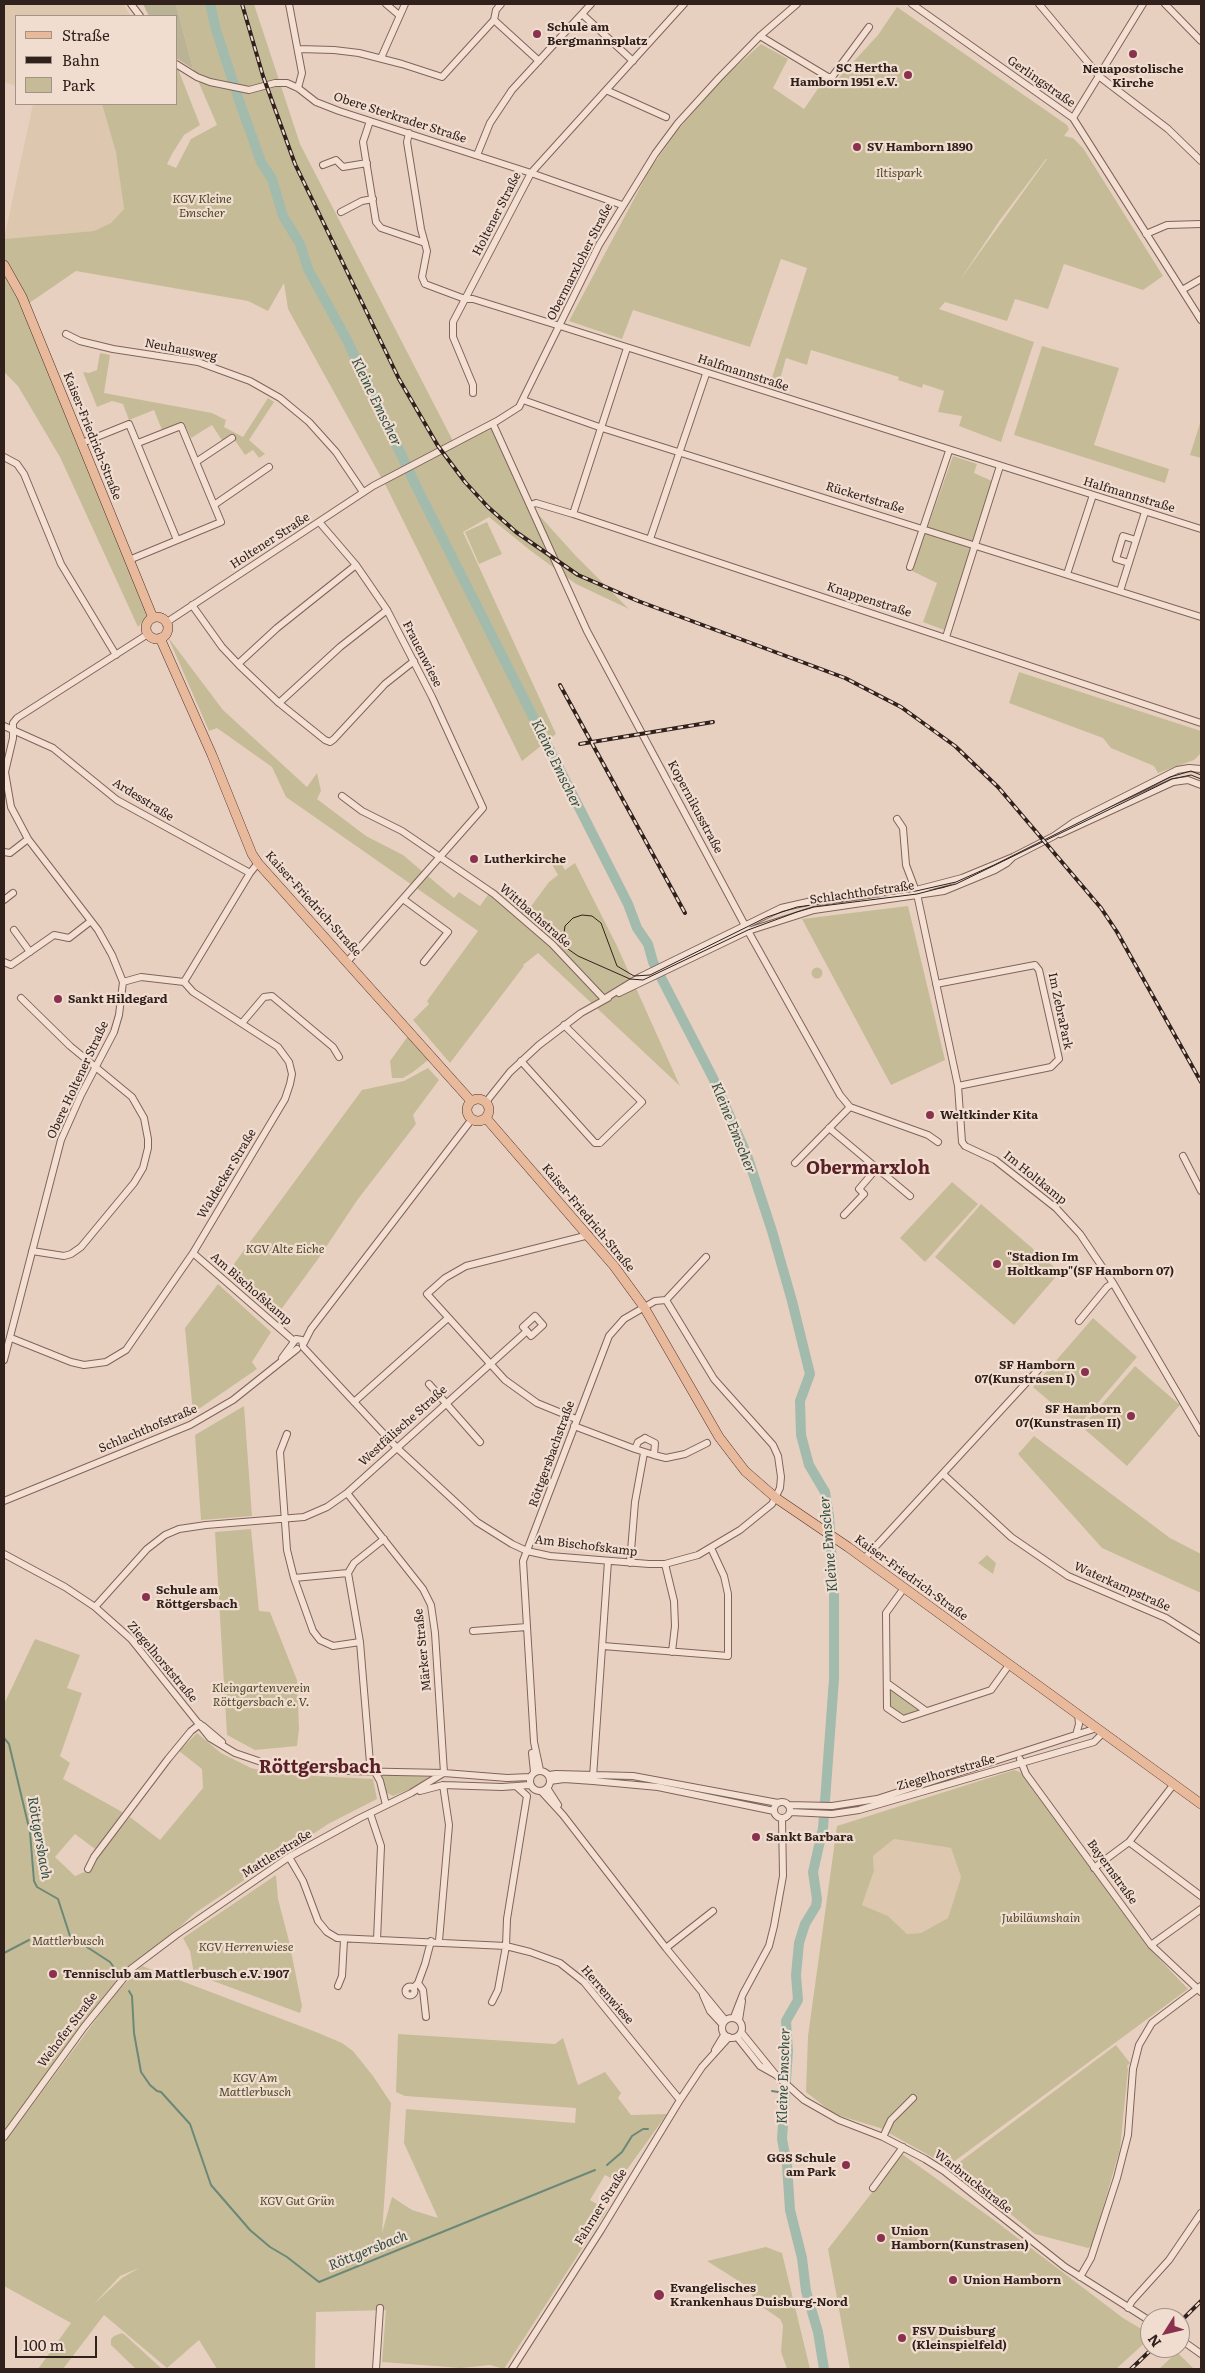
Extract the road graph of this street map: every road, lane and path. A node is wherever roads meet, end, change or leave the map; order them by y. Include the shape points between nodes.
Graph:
1 (131, 4) edge
2 (289, 4) edge
3 (386, 4) edge
4 (405, 4) edge
5 (501, 4) edge
6 (591, 4) edge
7 (682, 4) edge
8 (797, 4) edge
9 (912, 4) edge
10 (1039, 4) edge
11 (1143, 4) edge
12 (1165, 4) edge
13 (582, 14) junction
14 (139, 15) edge
15 (398, 15) junction
16 (494, 20) junction
17 (869, 27) dead end
18 (760, 36) junction
19 (1201, 41) edge
20 (299, 49) junction
21 (381, 58) junction
22 (538, 61) junction
23 (633, 61) junction
24 (178, 65) edge
25 (1100, 77) junction
26 (298, 88) junction
27 (606, 90) junction
28 (666, 117) dead end
29 (1073, 118) junction
30 (370, 121) junction
31 (409, 133) junction
32 (477, 155) junction
33 (1201, 161) edge
34 (366, 163) junction
35 (323, 165) dead end
36 (531, 172) junction
37 (373, 199) junction
38 (622, 206) junction
39 (340, 212) dead end
40 (1201, 224) edge
41 (1146, 234) junction
42 (425, 243) junction
43 (4, 265) edge
44 (1201, 279) edge
45 (1182, 290) junction
46 (466, 299) junction
47 (1201, 320) edge
48 (560, 326) junction
49 (66, 334) dead end
50 (627, 348) junction
51 (706, 374) junction
52 (473, 393) dead end
53 (523, 400) junction
54 (493, 424) junction
55 (602, 428) junction
56 (232, 438) dead end
57 (82, 443) junction
58 (138, 443) junction
59 (949, 451) junction
60 (680, 452) junction
61 (4, 457) edge
62 (196, 462) junction
63 (1000, 466) junction
64 (269, 468) dead end
65 (363, 492) junction
66 (1093, 495) junction
67 (214, 505) junction
68 (530, 505) junction
69 (1144, 512) junction
70 (573, 514) junction
71 (320, 523) junction
72 (923, 528) junction
73 (1201, 529) edge
74 (650, 539) junction
75 (177, 540) junction
76 (1136, 540) junction
77 (976, 546) junction
78 (129, 560) junction
79 (1128, 563) junction
80 (356, 565) junction
81 (910, 567) dead end
82 (1066, 574) junction
83 (1120, 591) junction
84 (192, 605) junction
85 (387, 610) junction
86 (1201, 616) edge
87 (153, 618) junction
88 (167, 622) junction
89 (148, 634) junction
90 (946, 637) junction
91 (160, 638) junction
92 (116, 655) junction
93 (414, 661) junction
94 (238, 664) junction
95 (280, 703) junction
96 (1201, 723) edge
97 (4, 726) edge
98 (13, 730) junction
99 (1201, 769) edge
100 (4, 782) edge
101 (1201, 785) edge
102 (342, 796) dead end
103 (10, 807) junction
104 (4, 812) edge
105 (898, 819) dead end
106 (1054, 836) junction
107 (28, 839) junction
108 (4, 852) edge
109 (440, 857) junction
110 (258, 863) junction
111 (250, 873) junction
112 (13, 893) dead end
113 (917, 893) junction
114 (4, 900) edge
115 (403, 900) junction
116 (91, 921) junction
117 (747, 928) junction
118 (14, 930) dead end
119 (30, 952) junction
120 (4, 962) edge
121 (347, 962) junction
122 (424, 962) dead end
123 (123, 982) junction
124 (184, 982) junction
125 (936, 984) junction
126 (21, 998) dead end
127 (604, 999) junction
128 (242, 1023) junction
129 (564, 1025) junction
130 (339, 1057) dead end
131 (521, 1061) junction
132 (97, 1068) junction
133 (958, 1086) junction
134 (471, 1101) junction
135 (486, 1102) junction
136 (850, 1107) junction
137 (486, 1118) junction
138 (472, 1119) junction
139 (829, 1128) junction
140 (938, 1142) dead end
141 (1183, 1156) dead end
142 (795, 1163) dead end
143 (878, 1168) junction
144 (1201, 1191) edge
145 (910, 1196) dead end
146 (844, 1215) dead end
147 (589, 1235) junction
148 (32, 1251) junction
149 (193, 1253) junction
150 (706, 1257) dead end
151 (1114, 1283) junction
152 (666, 1300) junction
153 (644, 1307) junction
154 (448, 1318) junction
155 (1079, 1321) dead end
156 (527, 1331) dead end
157 (11, 1338) junction
158 (298, 1344) junction
159 (4, 1360) edge
160 (490, 1364) junction
161 (1039, 1368) dead end
162 (429, 1384) dead end
163 (354, 1402) junction
164 (446, 1403) junction
165 (575, 1422) junction
166 (1201, 1433) edge
167 (287, 1434) dead end
168 (480, 1442) dead end
169 (707, 1443) dead end
170 (396, 1447) junction
171 (635, 1449) junction
172 (644, 1453) junction
173 (654, 1455) junction
174 (944, 1475) junction
175 (346, 1493) junction
176 (776, 1498) junction
177 (4, 1500) edge
178 (284, 1520) junction
179 (384, 1540) junction
180 (711, 1548) junction
181 (526, 1551) junction
182 (4, 1554) edge
183 (864, 1559) junction
184 (608, 1561) junction
185 (630, 1563) junction
186 (665, 1564) junction
187 (348, 1573) junction
188 (294, 1578) junction
189 (904, 1588) junction
190 (95, 1607) junction
191 (527, 1627) junction
192 (473, 1631) dead end
193 (1201, 1640) edge
194 (360, 1642) junction
195 (603, 1646) junction
196 (672, 1652) junction
197 (1009, 1665) junction
198 (887, 1684) junction
199 (926, 1711) junction
200 (1078, 1714) junction
201 (200, 1724) junction
202 (1100, 1731) junction
203 (1076, 1735) junction
204 (1018, 1754) junction
205 (1021, 1763) junction
206 (374, 1771) junction
207 (444, 1773) junction
208 (535, 1773) junction
209 (549, 1778) junction
210 (593, 1778) junction
211 (530, 1784) junction
212 (1174, 1784) junction
213 (443, 1785) junction
214 (516, 1786) junction
215 (544, 1790) junction
216 (411, 1793) junction
217 (778, 1803) junction
218 (1201, 1804) edge
219 (386, 1805) junction
220 (789, 1808) junction
221 (774, 1811) junction
222 (370, 1813) junction
223 (782, 1818) junction
224 (1129, 1842) junction
225 (289, 1857) junction
226 (1094, 1868) junction
227 (88, 1869) dead end
228 (1201, 1896) edge
229 (1201, 1909) edge
230 (713, 1911) dead end
231 (344, 1940) junction
232 (377, 1940) junction
233 (431, 1941) junction
234 (438, 1941) junction
235 (1151, 1945) junction
236 (161, 1946) joint
237 (506, 1946) junction
238 (666, 1948) junction
239 (338, 1986) dead end
240 (1200, 1989) edge
241 (492, 2002) dead end
242 (426, 2017) dead end
243 (736, 2019) junction
244 (724, 2022) junction
245 (739, 2034) junction
246 (727, 2036) junction
247 (914, 2098) dead end
248 (680, 2100) junction
249 (4, 2137) edge
250 (883, 2137) junction
251 (903, 2147) junction
252 (873, 2188) dead end
253 (1201, 2213) edge
254 (1080, 2277) junction
255 (380, 2308) dead end
256 (1128, 2308) junction
257 (1140, 2315) edge
258 (1190, 2346) edge
259 (1201, 2354) edge
260 (376, 2369) edge
261 (512, 2369) edge

1 - 14 street
2 - 20 street
3 - 15 street
4 - 15 street
5 - 16 street
6 - 13 street
7 - 23 street, Holtener Straße
8 - 18 street, Obermarxloher Straße
9 - 29 street, Gerlingstraße
10 - 25 street
11 - 25 street
12 - 19 street
13 - 22 street
13 - 23 street
15 - 21 street
16 - 21 street via 442,76
16 - 22 street
17 - 18 street via 832,77
18 - 38 street, Obermarxloher Straße via 678,123
20 - 21 street via 334,50
20 - 26 street via 302,73
22 - 32 street via 500,106
23 - 27 street, Holtener Straße
24 - 26 street, Obere Sterkrader Straße via 197,77 249,90 275,82
25 - 29 street
25 - 33 street via 1168,129
26 - 30 street, Obere Sterkrader Straße via 316,102
27 - 28 street
27 - 36 street, Holtener Straße
29 - 41 street, Gerlingstraße
30 - 31 street, Obere Sterkrader Straße
30 - 34 street via 363,142
31 - 32 street, Obere Sterkrader Straße
31 - 42 street, Halfmannstraße via 407,142
32 - 36 street, Obere Sterkrader Straße
34 - 35 street via 343,167 336,160
34 - 37 street
36 - 38 street, Obere Sterkrader Straße
36 - 46 street, Holtener Straße
37 - 39 street
37 - 42 street via 378,225
38 - 48 street, Obermarxloher Straße via 599,245
40 - 41 street via 1167,226
41 - 45 street, Gerlingstraße
42 - 46 street, Halfmannstraße via 427,251 422,281
43 - 57 main road, Kaiser-Friedrich-Straße via 22,297
44 - 45 street
45 - 47 street, Gerlingstraße
46 - 48 street, Halfmannstraße
46 - 52 street, Holtener Straße via 452,333 473,385
48 - 50 street, Halfmannstraße
48 - 53 street, Obermarxloher Straße
49 - 65 street, Neuhausweg via 113,349 198,362 250,381 280,398 309,422 336,452
50 - 51 street, Halfmannstraße
50 - 55 street
51 - 59 street, Halfmannstraße
51 - 60 street
53 - 54 street, Obermarxloher Straße via 511,414
53 - 55 street, Rückertstraße
54 - 65 street, Holtener Straße
54 - 68 street, Kopernikusstraße
55 - 60 street, Rückertstraße
55 - 70 street
56 - 62 street
57 - 58 street via 129,424
57 - 78 main road, Kaiser-Friedrich-Straße
58 - 62 street via 181,426
58 - 75 street
59 - 63 street, Halfmannstraße
59 - 72 street
60 - 72 street, Rückertstraße
60 - 74 street
61 - 92 street via 17,464 24,474 61,564
62 - 67 street
63 - 66 street, Halfmannstraße
63 - 77 street
64 - 67 street
65 - 71 street, Holtener Straße
66 - 69 street, Halfmannstraße
66 - 82 street
67 - 75 street via 221,522
68 - 70 street, Knappenstraße via 536,503
68 - 117 street, Kopernikusstraße via 587,631
69 - 73 street, Halfmannstraße
69 - 76 street
70 - 74 street, Knappenstraße
71 - 80 street, Frauenwiese
71 - 84 street, Holtener Straße
72 - 77 street, Rückertstraße
72 - 81 street
74 - 90 street, Knappenstraße
75 - 78 street
76 - 79 street
76 - 79 street via 1124,536 1116,559
77 - 82 street, Rückertstraße
77 - 90 street
78 - 87 main road, Kaiser-Friedrich-Straße
79 - 83 street
80 - 85 street, Frauenwiese
80 - 94 street via 277,628
82 - 83 street, Rückertstraße
83 - 86 street, Rückertstraße
84 - 88 street, Holtener Straße
84 - 94 street
85 - 93 street, Frauenwiese
85 - 95 street via 340,647
87 - 88 main road via 159,617
87 - 89 main road via 147,624
88 - 91 main road via 167,632
89 - 91 main road
89 - 92 street
90 - 96 street, Knappenstraße
91 - 110 main road, Kaiser-Friedrich-Straße
92 - 98 street via 17,718
93 - 95 street via 385,684 330,742
93 - 109 street, Frauenwiese via 483,808
94 - 95 street
97 - 98 street, Ardesstraße
98 - 100 street
98 - 111 street, Ardesstraße via 53,748 117,800
99 - 106 street, Schlachthofstraße via 1177,770 1074,822
100 - 103 street
101 - 106 street, Schlachthofstraße via 1188,780 1173,782
102 - 109 street, Wittbachstraße
103 - 104 street
103 - 107 street
105 - 113 street, Schlachthofstraße via 903,828 906,865
106 - 113 street, Schlachthofstraße via 964,884 944,891
107 - 108 street via 10,853
107 - 116 street
109 - 115 street
109 - 127 street, Wittbachstraße via 518,912
110 - 111 street
110 - 121 main road, Kaiser-Friedrich-Straße
111 - 124 street
112 - 114 street
113 - 117 street, Schlachthofstraße via 814,910
113 - 117 street, Schlachthofstraße via 794,905 767,914
113 - 125 street, Im Holtkamp
115 - 121 street
115 - 122 street via 448,932
116 - 119 street via 69,938 54,935
116 - 123 street via 105,942
117 - 127 street, Schlachthofstraße
117 - 136 street, Kopernikusstraße via 840,1095
118 - 119 street
119 - 120 street via 11,965
121 - 134 main road, Kaiser-Friedrich-Straße
123 - 124 street via 141,977
123 - 132 street, Obere Holtener Straße via 114,1032
124 - 128 street, Waldecker Straße
125 - 133 street, Im Holtkamp
125 - 133 street, Im ZebraPark via 1032,964 1036,966 1059,1059 1051,1067
126 - 132 street
127 - 129 street, Schlachthofstraße
128 - 130 street via 264,997 272,996 333,1048
128 - 149 street, Waldecker Straße via 284,1053 292,1074 290,1084 285,1099
129 - 131 street, Schlachthofstraße
129 - 131 street via 642,1102 600,1143 595,1143
131 - 135 street, Schlachthofstraße
132 - 148 street, Obere Holtener Straße via 61,1140
132 - 148 street via 132,1096 144,1118 148,1148 143,1168 114,1208 76,1251 56,1257
133 - 151 street, Im Holtkamp via 962,1142 995,1160 1056,1208 1080,1234
134 - 135 main road via 480,1099
134 - 138 main road via 468,1112
135 - 137 main road via 489,1108
136 - 139 street
136 - 140 street via 928,1135
137 - 138 main road
137 - 147 main road, Kaiser-Friedrich-Straße
138 - 158 street, Schlachthofstraße
139 - 142 street
139 - 143 street
141 - 144 street
143 - 145 street
143 - 146 street via 859,1189 864,1194
147 - 153 main road, Kaiser-Friedrich-Straße
147 - 154 street via 466,1266 445,1278 427,1294
148 - 157 street, Obere Holtener Straße
149 - 157 street, Waldecker Straße via 126,1350 106,1362 96,1365 71,1362
149 - 158 street, Am Bischofskamp
150 - 152 street
151 - 155 street
151 - 166 street, Im Holtkamp
152 - 153 street, Röttgersbachstraße
152 - 176 street via 714,1379 773,1445 781,1477
153 - 165 street, Röttgersbachstraße via 624,1319 609,1336
153 - 176 main road, Kaiser-Friedrich-Straße via 718,1437 745,1471
154 - 160 street
154 - 163 street
156 - 160 street, Westfälische Straße
157 - 159 street, Obere Holtener Straße
158 - 163 street, Am Bischofskamp
158 - 177 street, Schlachthofstraße via 233,1400 190,1425
160 - 164 street, Westfälische Straße
160 - 165 street via 505,1380 537,1403
161 - 174 street
162 - 164 street
163 - 170 street, Am Bischofskamp
164 - 168 street
164 - 170 street, Westfälische Straße
165 - 171 street
165 - 181 street, Röttgersbachstraße
167 - 178 street via 280,1452
169 - 173 street via 685,1454 666,1458
170 - 175 street, Westfälische Straße
170 - 181 street, Am Bischofskamp via 477,1522
171 - 172 street
171 - 173 street via 641,1439 649,1438 656,1447
172 - 173 street
172 - 185 street via 635,1502
174 - 183 street
174 - 193 street, Waterkampstraße via 1011,1537 1068,1576 1166,1618
175 - 178 street, Westfälische Straße via 316,1513
175 - 179 street, Märker Straße
176 - 180 street, Am Bischofskamp via 756,1517
176 - 183 main road, Kaiser-Friedrich-Straße
178 - 188 street
178 - 190 street, Westfälische Straße via 179,1529 147,1550
179 - 187 street via 354,1563
179 - 207 street, Märker Straße via 423,1589 431,1605
180 - 186 street, Am Bischofskamp
180 - 196 street via 728,1594 728,1656
181 - 184 street, Am Bischofskamp
181 - 191 street, Röttgersbachstraße via 523,1561
182 - 190 street, Ziegelhorststraße
183 - 189 main road, Kaiser-Friedrich-Straße
184 - 185 street, Am Bischofskamp
184 - 195 street
185 - 186 street, Am Bischofskamp
186 - 196 street via 674,1601
187 - 188 street
187 - 194 street
188 - 194 street via 313,1631 320,1640 333,1646
189 - 197 main road, Kaiser-Friedrich-Straße
189 - 198 street via 886,1613
190 - 201 street, Ziegelhorststraße via 130,1639
191 - 192 street
191 - 208 street, Röttgersbachstraße
194 - 206 street via 370,1763
195 - 196 street
195 - 210 street
197 - 199 street via 990,1690
197 - 200 main road, Kaiser-Friedrich-Straße
198 - 199 street
198 - 199 street via 887,1708 903,1719
200 - 202 main road, Kaiser-Friedrich-Straße
200 - 203 street
201 - 206 street, Ziegelhorststraße via 210,1738 235,1753 273,1766 302,1770
201 - 227 street via 168,1759 94,1856
202 - 203 street, Ziegelhorststraße
202 - 205 street, Ziegelhorststraße via 1094,1742
202 - 212 main road, Kaiser-Friedrich-Straße
203 - 204 street, Ziegelhorststraße
204 - 205 street, Bayernstraße
204 - 220 street, Ziegelhorststraße via 877,1798 832,1806
205 - 220 street, Ziegelhorststraße via 859,1810 812,1814
205 - 226 street, Bayernstraße
206 - 207 street, Ziegelhorststraße
206 - 219 street
207 - 208 street, Ziegelhorststraße via 507,1778
207 - 216 street, Mattlerstraße
208 - 209 street
208 - 211 street
209 - 210 street, Ziegelhorststraße
209 - 215 street
210 - 217 street, Ziegelhorststraße via 633,1776
210 - 221 street, Ziegelhorststraße via 658,1787
211 - 214 street, Mattlerstraße
211 - 215 street via 534,1789
212 - 218 main road, Kaiser-Friedrich-Straße
212 - 224 street
213 - 214 street, Mattlerstraße
213 - 216 street, Mattlerstraße
213 - 234 street via 449,1825
214 - 237 street via 527,1796 507,1919
215 - 238 street
216 - 219 street, Mattlerstraße
217 - 220 street, Ziegelhorststraße via 783,1802
217 - 221 street
219 - 222 street, Mattlerstraße
220 - 223 street
221 - 223 street, Ziegelhorststraße
222 - 225 street, Mattlerstraße
222 - 232 street via 381,1846
223 - 243 street via 783,1876 774,1926 768,1946 743,1994
224 - 226 street
224 - 228 street
225 - 231 street via 303,1881 318,1921 327,1932
225 - 236 street, Mattlerstraße
226 - 235 street, Bayernstraße
229 - 235 street
230 - 238 street
231 - 232 street, Herrenwiese
231 - 239 street via 342,1976
232 - 233 street, Herrenwiese
233 - 234 street, Herrenwiese
233 - 242 street via 416,1986 424,1990
234 - 237 street, Herrenwiese
235 - 240 street, Bayernstraße
236 - 249 street, Wehofer Straße via 131,1969 110,1993
237 - 241 street via 498,1990
237 - 248 street, Herrenwiese via 546,1957 574,1973
238 - 244 street
240 - 254 street via 1152,2023 1139,2045 1133,2068 1128,2135 1091,2258
243 - 244 street
243 - 245 street via 743,2027
244 - 246 street
245 - 246 street
245 - 250 street, Warbruckstraße via 776,2075 819,2110
246 - 248 street, Fahrner Straße
247 - 250 street via 891,2120
248 - 261 street, Fahrner Straße
250 - 251 street, Warbruckstraße
251 - 252 street
251 - 254 street, Warbruckstraße via 944,2171
253 - 256 street via 1169,2260
254 - 256 street, Warbruckstraße
255 - 260 street
256 - 257 street, Warbruckstraße
258 - 259 street

